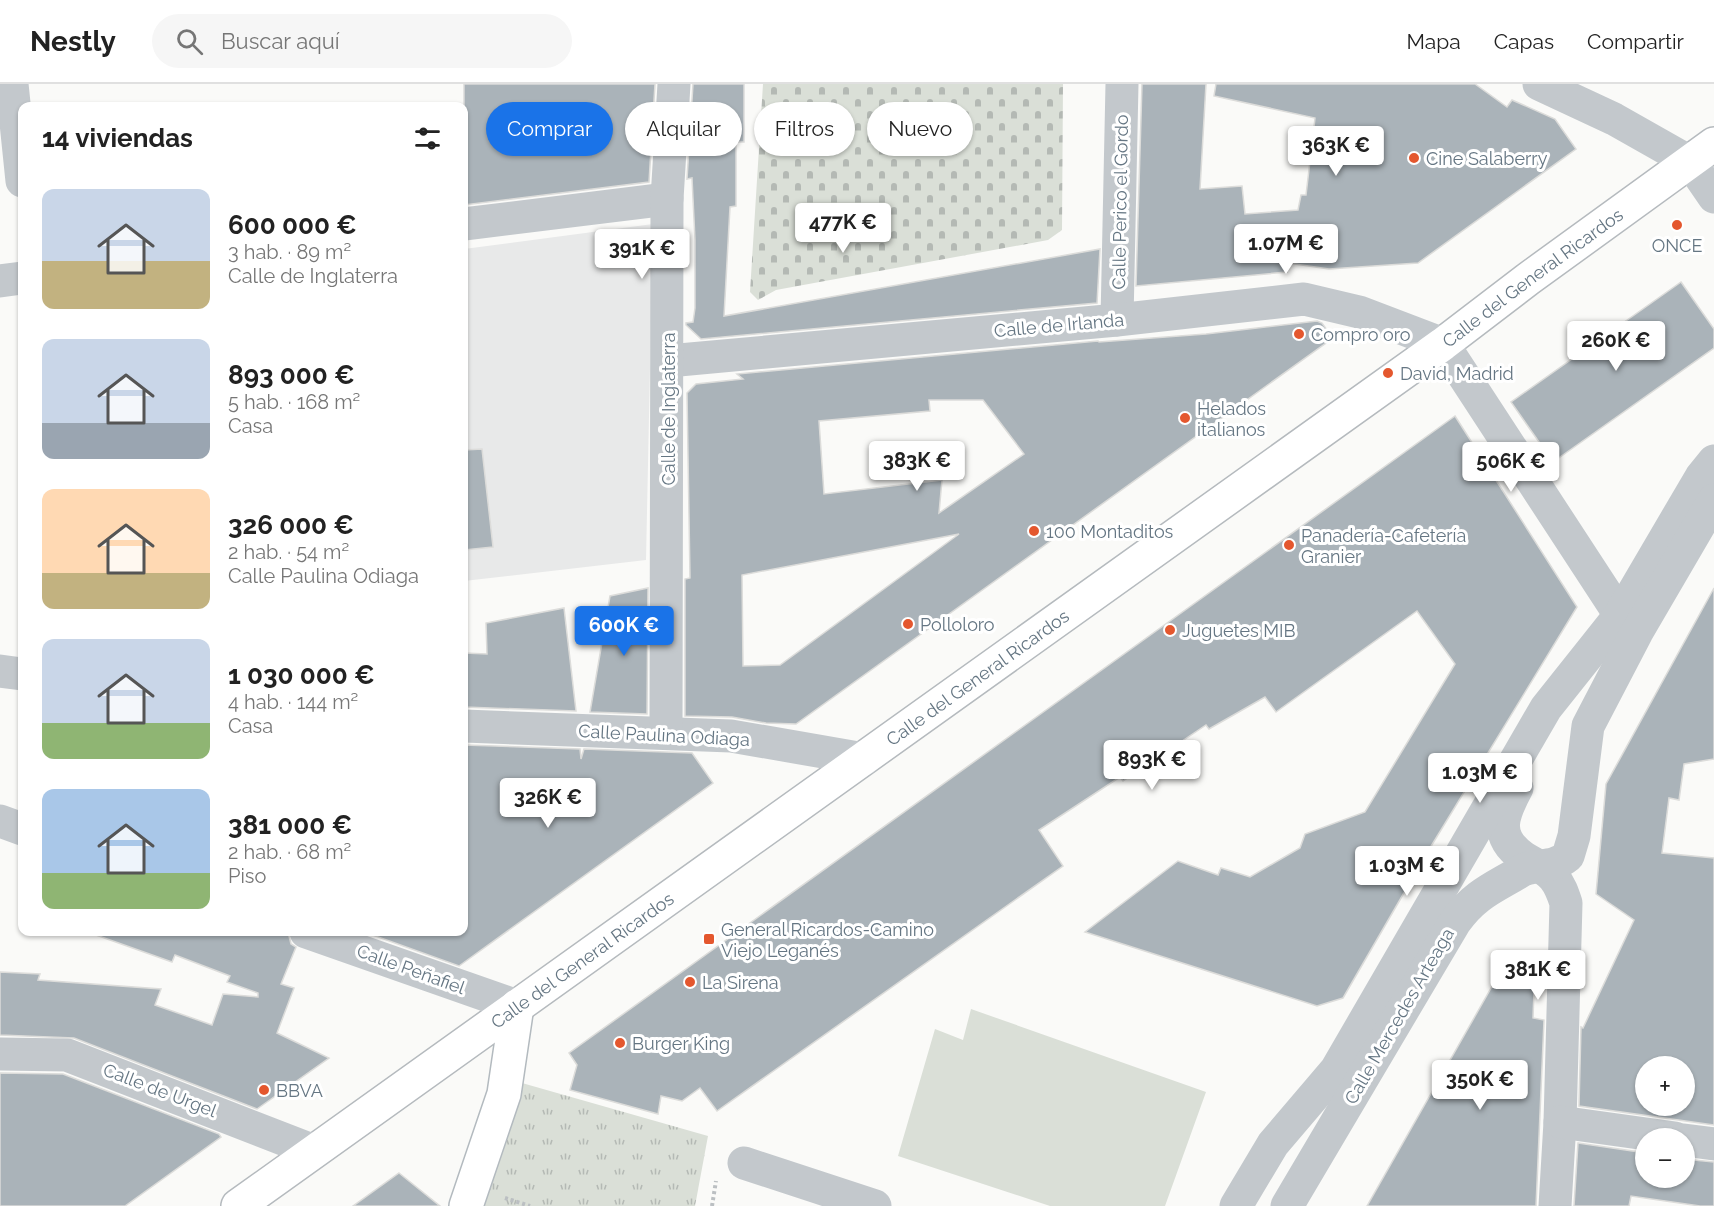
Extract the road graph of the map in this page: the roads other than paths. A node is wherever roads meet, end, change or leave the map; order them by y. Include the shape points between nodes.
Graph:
1 (12, 84) edge
2 (674, 84) edge
3 (1122, 84) edge
4 (1539, 84) edge
5 (18, 142) edge
6 (1702, 153) edge
7 (1714, 197) edge
8 (667, 199) junction
9 (468, 224) edge
10 (18, 279) edge
11 (0, 281) edge
12 (1117, 320) junction
13 (1443, 344) junction
14 (668, 361) junction
15 (1714, 462) edge
16 (1714, 500) edge
17 (1620, 615) junction
18 (0, 671) edge
19 (18, 673) edge
20 (1546, 708) junction
21 (468, 726) edge
22 (666, 733) junction
23 (864, 759) junction
24 (0, 821) edge
25 (18, 828) edge
26 (1541, 867) junction
27 (317, 936) edge
28 (517, 1006) junction
29 (0, 1054) edge
30 (1560, 1122) junction
31 (1635, 1132) edge
32 (1695, 1141) edge
33 (1714, 1144) edge
34 (314, 1151) junction
35 (744, 1163) dead end
36 (238, 1206) edge
37 (466, 1206) edge
38 (875, 1206) edge
39 (1236, 1206) edge
40 (1287, 1206) edge
41 (1555, 1206) edge

1 - 5 street
2 - 8 street, Calle de Inglaterra
3 - 12 street, Calle Perico el Gordo
4 - 6 street via 1614,120
6 - 7 street
6 - 13 main road, Calle del General Ricardos
8 - 9 street
8 - 14 street, Calle de Inglaterra
10 - 11 street
12 - 13 street, Calle de Irlanda via 1304,299 1359,312
12 - 14 street, Calle de Irlanda
13 - 17 street
13 - 23 main road, Calle del General Ricardos
14 - 22 street, Calle de Inglaterra
15 - 17 street, Calle Mercedes Arteaga via 1701,477
16 - 26 street, Calle Mercedes Arteaga via 1588,726 1572,848 1568,856 1553,866
17 - 20 street, Calle Mercedes Arteaga
18 - 19 street
20 - 26 street via 1544,740 1505,811 1502,827 1510,844
20 - 39 street, Calle Mercedes Arteaga via 1336,1070 1273,1144
21 - 22 street, Calle Paulina Odiaga
22 - 23 street, Calle Paulina Odiaga via 731,736
23 - 28 main road, Calle del General Ricardos
24 - 25 street
26 - 30 street via 1554,878 1566,903
26 - 40 street, Calle Mercedes Arteaga via 1523,870 1466,906
27 - 28 street, Calle Peñafiel
28 - 34 main road, Calle del General Ricardos
28 - 37 main road via 504,1094
29 - 34 street, Calle de Urgel via 66,1055
30 - 31 street
30 - 41 street
32 - 33 street
34 - 36 main road, Calle del General Ricardos
35 - 38 street

